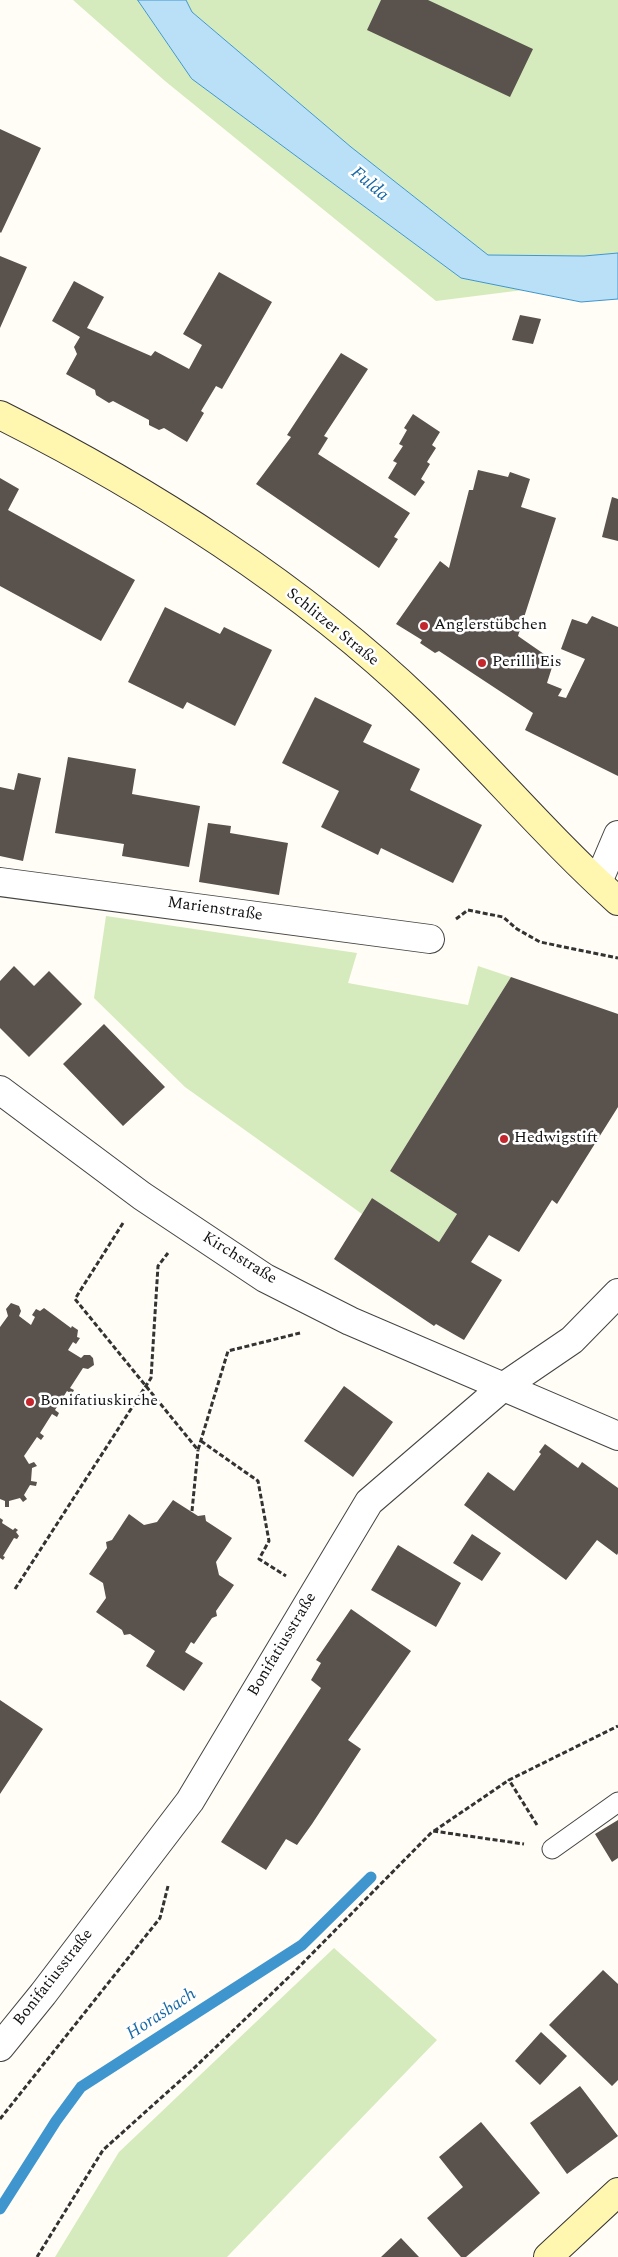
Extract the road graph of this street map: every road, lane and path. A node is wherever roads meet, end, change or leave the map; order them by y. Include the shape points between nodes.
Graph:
1 (0, 415) edge
2 (618, 835) edge
3 (0, 882) edge
4 (598, 882) junction
5 (618, 901) edge
6 (430, 939) joint
7 (618, 958) edge
8 (0, 1090) edge
9 (187, 1226) junction
10 (120, 1228) dead end
11 (618, 1293) edge
12 (350, 1321) junction
13 (146, 1386) junction
14 (503, 1387) junction
15 (618, 1436) edge
16 (201, 1441) junction
17 (198, 1450) junction
18 (192, 1511) dead end
19 (15, 1589) dead end
20 (313, 1594) junction
21 (618, 1726) edge
22 (509, 1780) junction
23 (618, 1802) edge
24 (434, 1831) junction
25 (552, 1848) junction
26 (169, 1882) dead end
27 (0, 2047) edge
28 (0, 2119) edge
29 (618, 2192) edge
30 (37, 2257) edge
31 (548, 2257) edge

1 - 4 main road, Schlitzer Straße via 120,479 202,531 313,611 421,702
2 - 4 street
3 - 6 street, Marienstraße
4 - 5 main road, Schlitzer Straße
6 - 7 path via 468,910 503,917 540,942
8 - 9 street, Kirchstraße
9 - 12 street, Kirchstraße via 265,1278
9 - 13 path via 158,1266 151,1378
10 - 13 path via 75,1299
11 - 14 street, Bonifatiusstraße via 572,1340
12 - 14 street, Kirchstraße
12 - 16 path via 228,1351
13 - 17 path
13 - 19 path
14 - 15 street, Kirchstraße
14 - 20 street, Bonifatiusstraße via 369,1502
16 - 17 path
16 - 20 path via 258,1481 270,1541 259,1559
17 - 18 path
20 - 27 street, Bonifatiusstraße via 190,1801
21 - 22 path
22 - 24 path
22 - 25 path
23 - 25 lane
24 - 25 path
24 - 30 path via 293,1973 103,2150
26 - 28 path via 160,1918
29 - 31 main road

